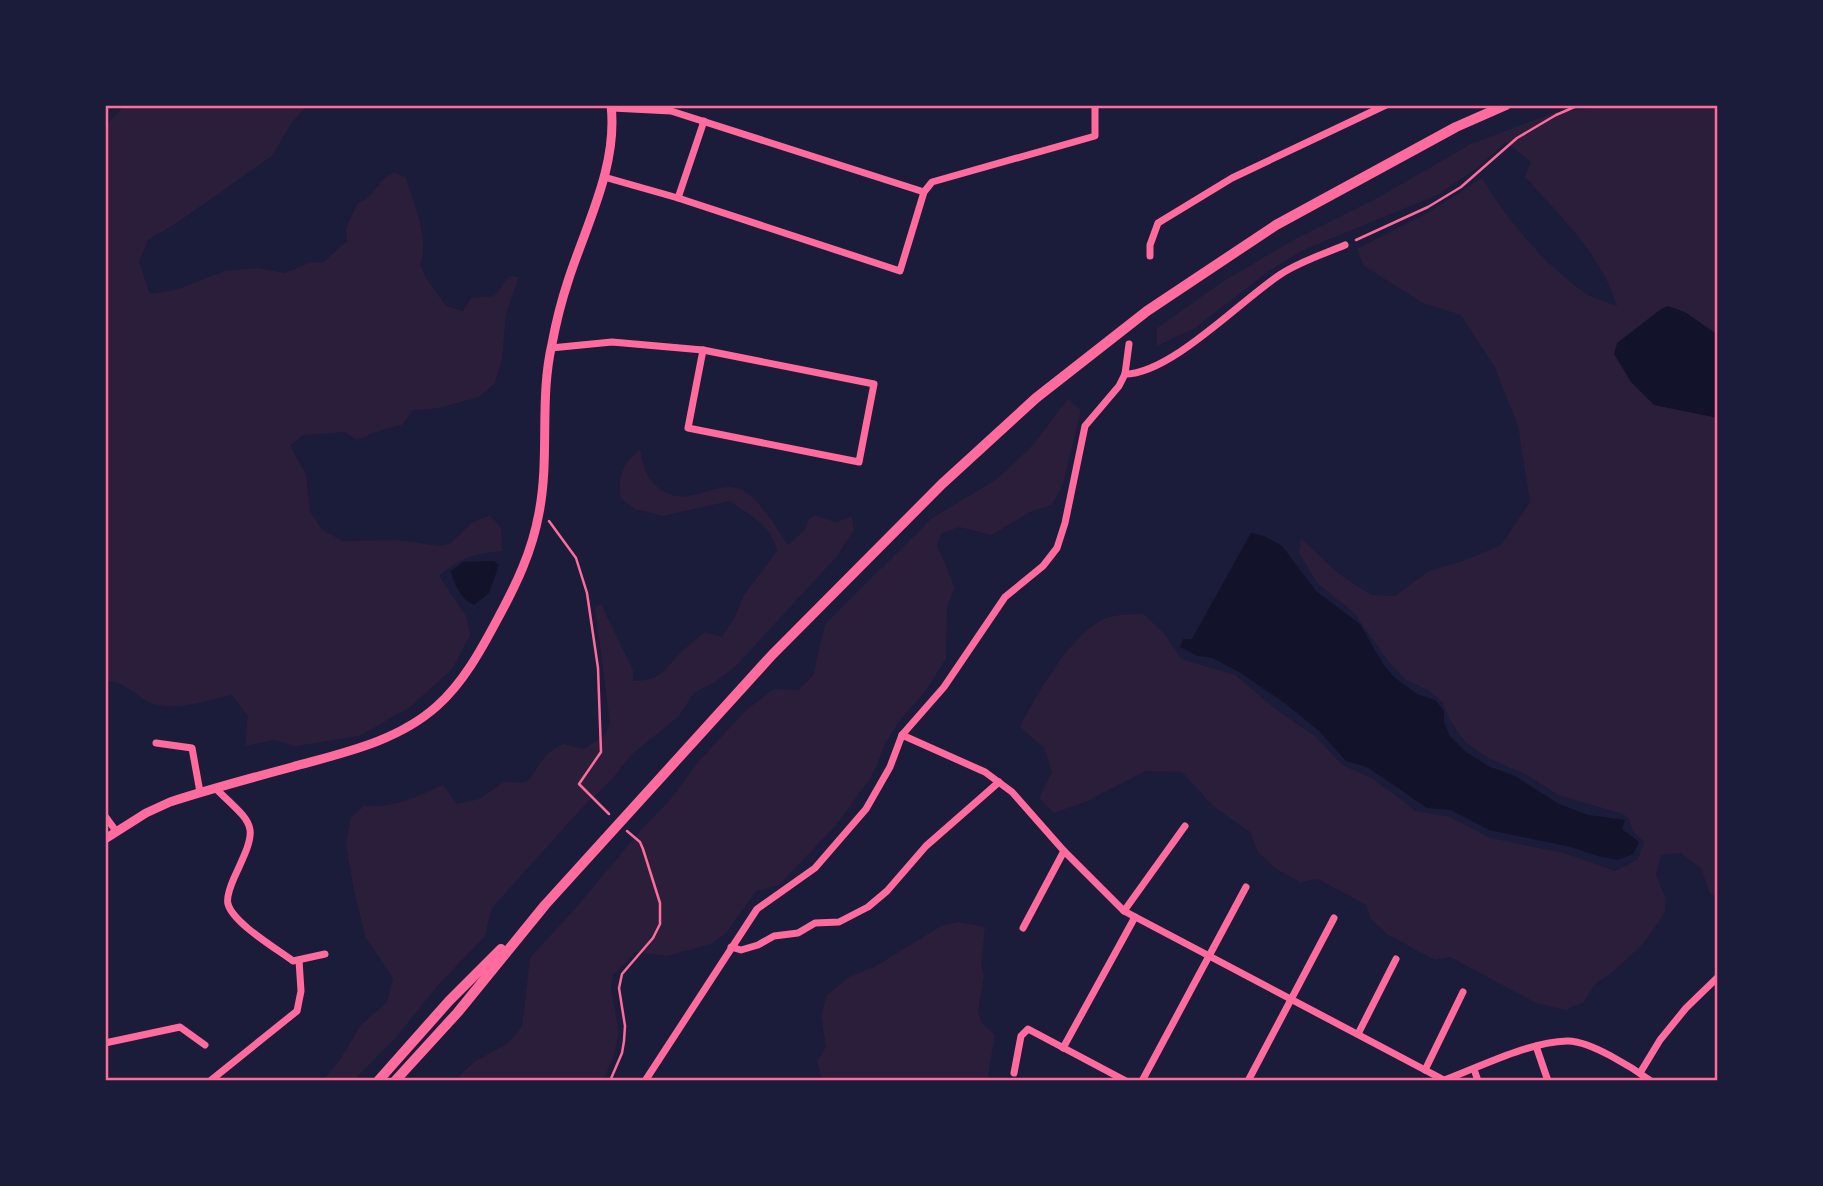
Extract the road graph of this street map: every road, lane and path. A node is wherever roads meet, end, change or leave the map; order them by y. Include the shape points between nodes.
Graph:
1 (1095, 105) edge
2 (1386, 105) edge
3 (1506, 105) edge
4 (1579, 105) edge
5 (611, 107) edge
6 (704, 121) junction
7 (604, 177) junction
8 (924, 192) junction
9 (678, 198) junction
10 (1345, 245) joint
11 (1150, 256) dead end
12 (1129, 344) dead end
13 (551, 348) junction
14 (703, 350) junction
15 (1125, 374) junction
16 (540, 511) junction
17 (902, 735) junction
18 (156, 743) dead end
19 (999, 782) junction
20 (215, 788) junction
21 (200, 792) junction
22 (591, 798) dead end
23 (105, 816) edge
24 (1185, 825) dead end
25 (116, 831) junction
26 (105, 839) edge
27 (640, 842) dead end
28 (1064, 851) junction
29 (1246, 887) dead end
30 (545, 905) junction
31 (1124, 911) junction
32 (1135, 917) junction
33 (1334, 918) dead end
34 (1023, 928) dead end
35 (731, 947) junction
36 (325, 954) dead end
37 (1211, 955) junction
38 (1396, 959) dead end
39 (299, 960) junction
40 (1718, 977) edge
41 (1463, 992) dead end
42 (1291, 998) junction
43 (1358, 1034) junction
44 (105, 1043) edge
45 (205, 1045) dead end
46 (1536, 1046) junction
47 (1063, 1048) junction
48 (1474, 1069) junction
49 (1425, 1070) junction
50 (1014, 1073) dead end
51 (1640, 1073) junction
52 (210, 1081) edge
53 (378, 1081) edge
54 (395, 1081) edge
55 (610, 1081) edge
56 (645, 1081) edge
57 (1126, 1081) edge
58 (1142, 1081) edge
59 (1248, 1081) edge
60 (1443, 1081) edge
61 (1478, 1081) edge
62 (1548, 1081) edge
63 (1651, 1081) edge

1 - 8 street via 1095,136 932,181
2 - 11 street via 1232,178 1158,223
3 - 30 main road via 1456,127 1276,225 1147,311 1036,398 942,484 781,645
4 - 10 path via 1517,138 1461,187 1428,207
5 - 6 street via 671,111
5 - 7 street via 611,146
6 - 8 street
6 - 9 street
7 - 9 street
7 - 13 street via 568,281
8 - 9 street via 900,271
10 - 15 street via 1279,275 1213,328 1150,370
12 - 15 street
13 - 14 street via 612,342
13 - 16 street
14 - 14 street via 874,384 859,462 688,428
15 - 17 street via 1085,426 1057,548 1005,597 944,687
16 - 20 street via 523,570 470,666 437,707 380,741
16 - 22 path via 576,558 587,593 598,668 601,752 579,784
17 - 19 street
17 - 35 street via 866,809 815,868 757,909
18 - 21 street via 192,748
19 - 28 street
19 - 35 street via 926,846 868,907 839,922 815,923 798,933 774,936 741,950
20 - 21 street
20 - 39 street via 248,822 252,833 230,887 228,904 243,924 293,961
21 - 25 street via 146,813
23 - 25 street
24 - 31 street
25 - 26 street
27 - 55 path via 660,904 660,924 622,974 624,1041
28 - 31 street
28 - 34 street
29 - 37 street
30 - 53 main road via 449,1001
30 - 54 main road
31 - 32 street
32 - 37 street
32 - 47 street
33 - 42 street
35 - 56 street
36 - 39 street
37 - 42 street
37 - 58 street
38 - 43 street
39 - 52 street via 297,1011
40 - 51 street via 1660,1040
41 - 49 street
42 - 43 street
42 - 59 street
43 - 49 street
44 - 45 street via 180,1027
46 - 48 street
46 - 51 street via 1570,1041 1602,1051
46 - 62 street
47 - 50 street via 1028,1029 1021,1036
47 - 57 street
48 - 60 street
48 - 61 street
49 - 60 street
51 - 63 street

